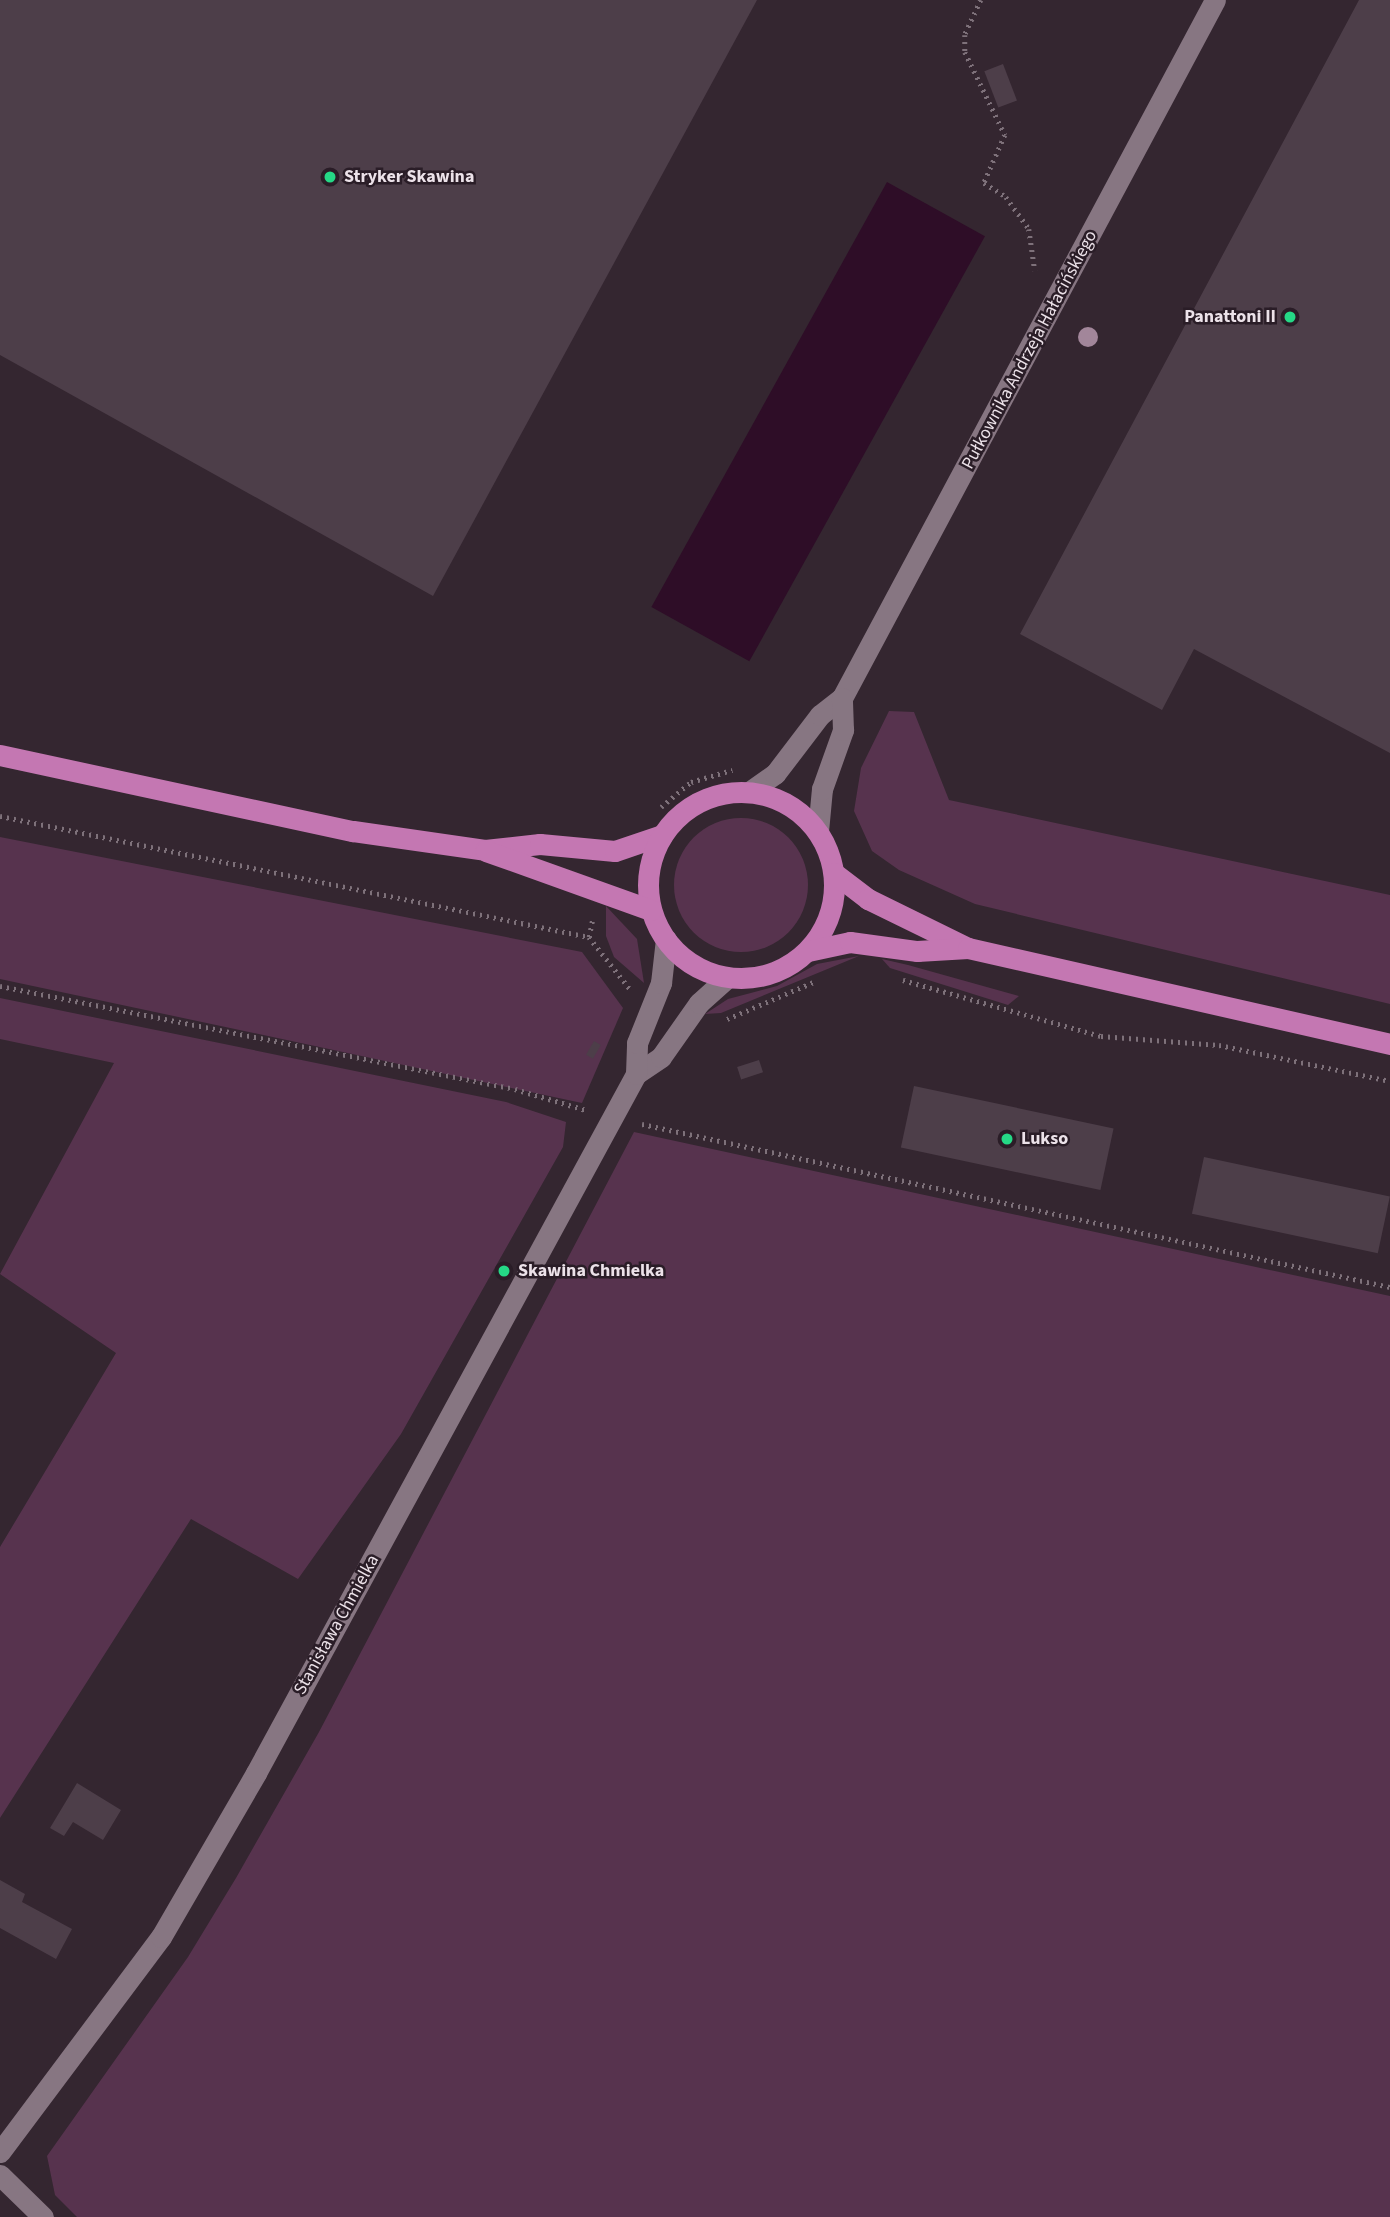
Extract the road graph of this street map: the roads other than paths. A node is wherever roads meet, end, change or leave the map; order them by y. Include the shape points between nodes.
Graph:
1 (1215, 0) edge
2 (842, 698) junction
3 (0, 755) edge
4 (749, 792) junction
5 (818, 831) junction
6 (662, 835) junction
7 (485, 850) junction
8 (834, 873) junction
9 (651, 911) junction
10 (666, 939) junction
11 (968, 948) junction
12 (808, 951) junction
13 (727, 978) junction
14 (1390, 1044) edge
15 (636, 1074) junction
16 (0, 2152) edge
17 (0, 2175) edge
18 (43, 2217) edge

1 - 2 street, Pułkownika Andrzeja Hałacińskiego
2 - 4 street, Pułkownika Andrzeja Hałacińskiego via 820,715 775,774
2 - 5 street, Pułkownika Andrzeja Hałacińskiego via 844,730 822,789
3 - 7 main road via 353,831
4 - 5 main road via 788,804
4 - 6 main road via 700,801
5 - 8 main road
6 - 7 main road via 615,851 540,844
6 - 9 main road via 649,872
7 - 9 main road
8 - 11 main road via 868,899
8 - 12 main road via 831,915
9 - 10 main road
10 - 13 main road via 692,965
10 - 15 street, Stanisława Chmielka via 661,983 637,1043
11 - 12 main road via 917,951 850,942
11 - 14 main road
12 - 13 main road via 780,971
13 - 15 street, Stanisława Chmielka via 699,1003 661,1057
15 - 16 street, Stanisława Chmielka via 206,1861 105,2017
17 - 18 street

